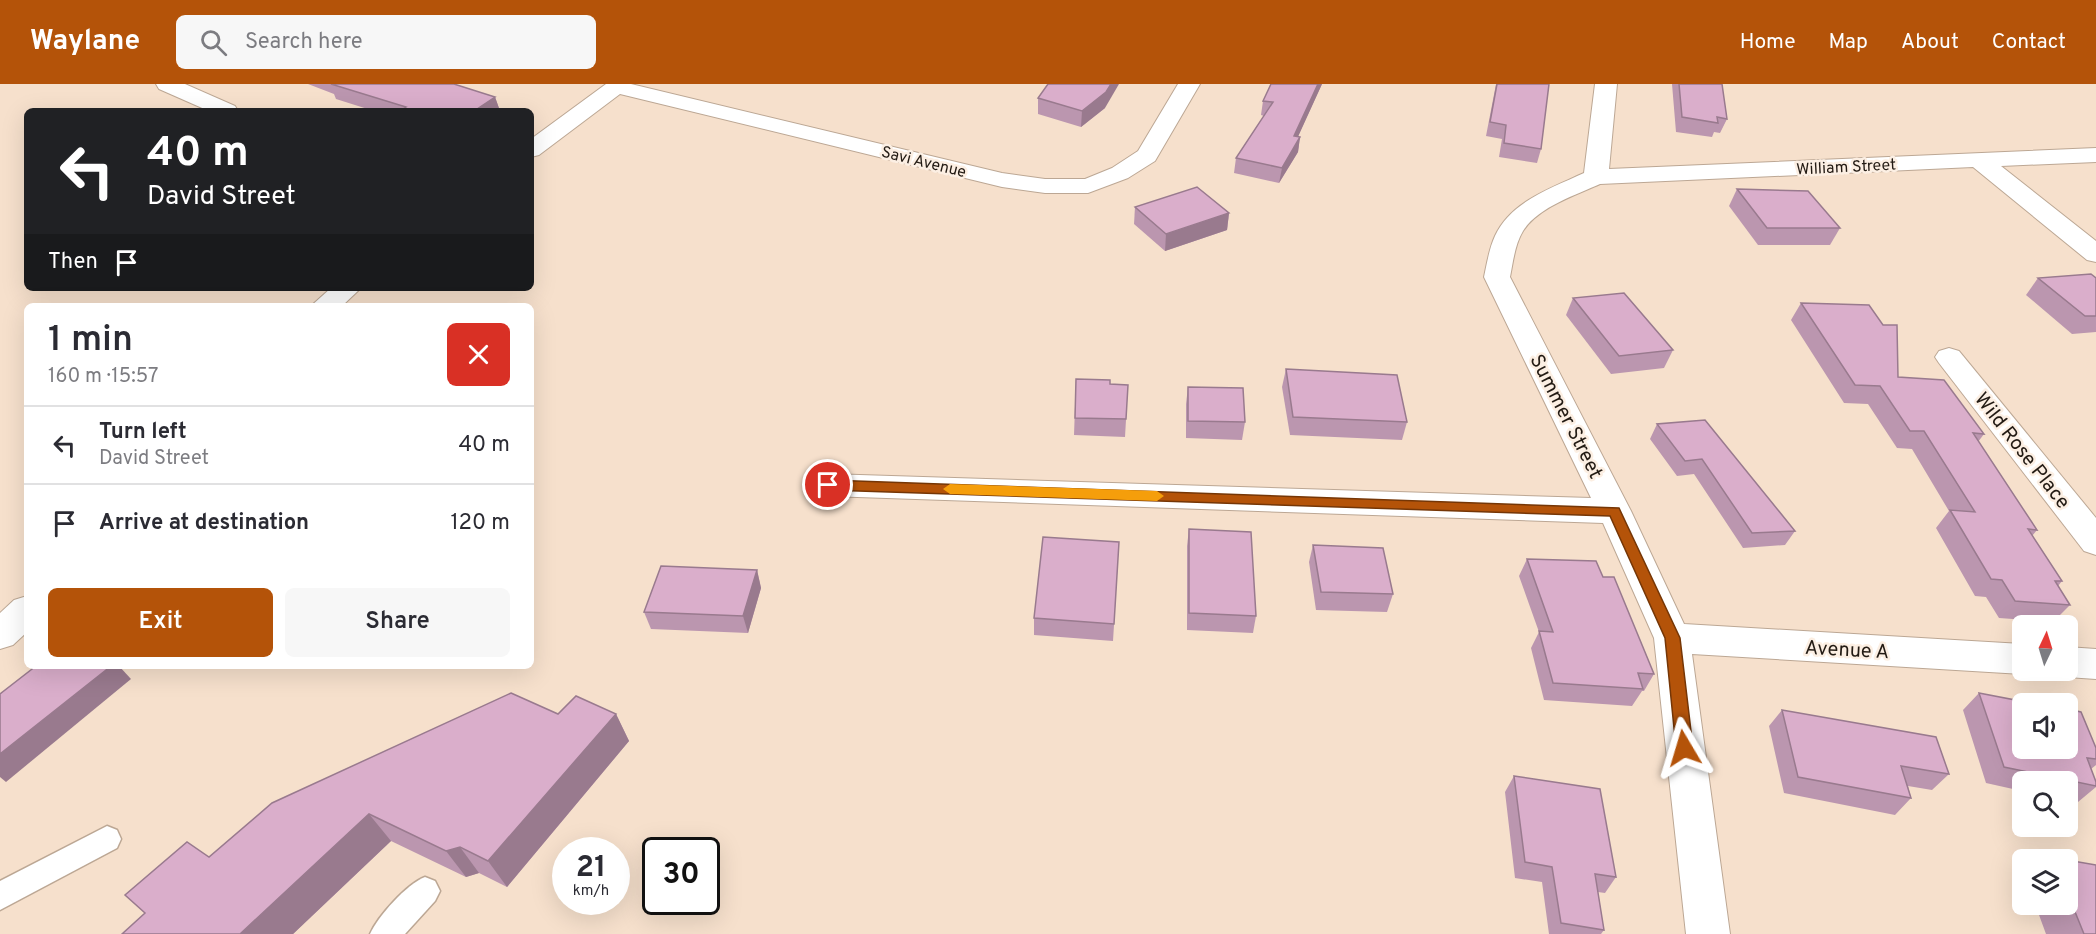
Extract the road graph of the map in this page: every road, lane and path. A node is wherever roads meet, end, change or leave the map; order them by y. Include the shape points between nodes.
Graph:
1 (167, 84) edge
2 (1190, 84) edge
3 (1606, 84) edge
4 (619, 86) edge
5 (220, 108) edge
6 (534, 148) edge
7 (2096, 155) edge
8 (1978, 160) junction
9 (1596, 177) junction
10 (2096, 254) edge
11 (344, 291) edge
12 (329, 303) edge
13 (1949, 357) dead end
14 (828, 485) dead end
15 (1614, 512) junction
16 (2096, 542) edge
17 (24, 613) edge
18 (0, 635) edge
19 (1672, 638) junction
20 (2012, 659) edge
21 (2078, 663) edge
22 (2096, 664) edge
23 (107, 839) dead end
24 (425, 891) dead end
25 (0, 896) edge
26 (385, 934) edge
27 (1708, 934) edge

1 - 5 street
2 - 4 street, Savi Avenue via 1147,156 1088,186 1002,180
3 - 9 street
4 - 6 street
7 - 8 street, William Street
8 - 9 street, William Street
8 - 10 street
9 - 15 street, Summer Street via 1541,203 1513,226 1497,277
11 - 12 street
13 - 16 street, Wild Rose Place
14 - 15 street
15 - 19 street, Summer Street
17 - 18 street
19 - 20 street, Avenue A
19 - 27 street, Summer Street
21 - 22 street
23 - 25 lane
24 - 26 lane

